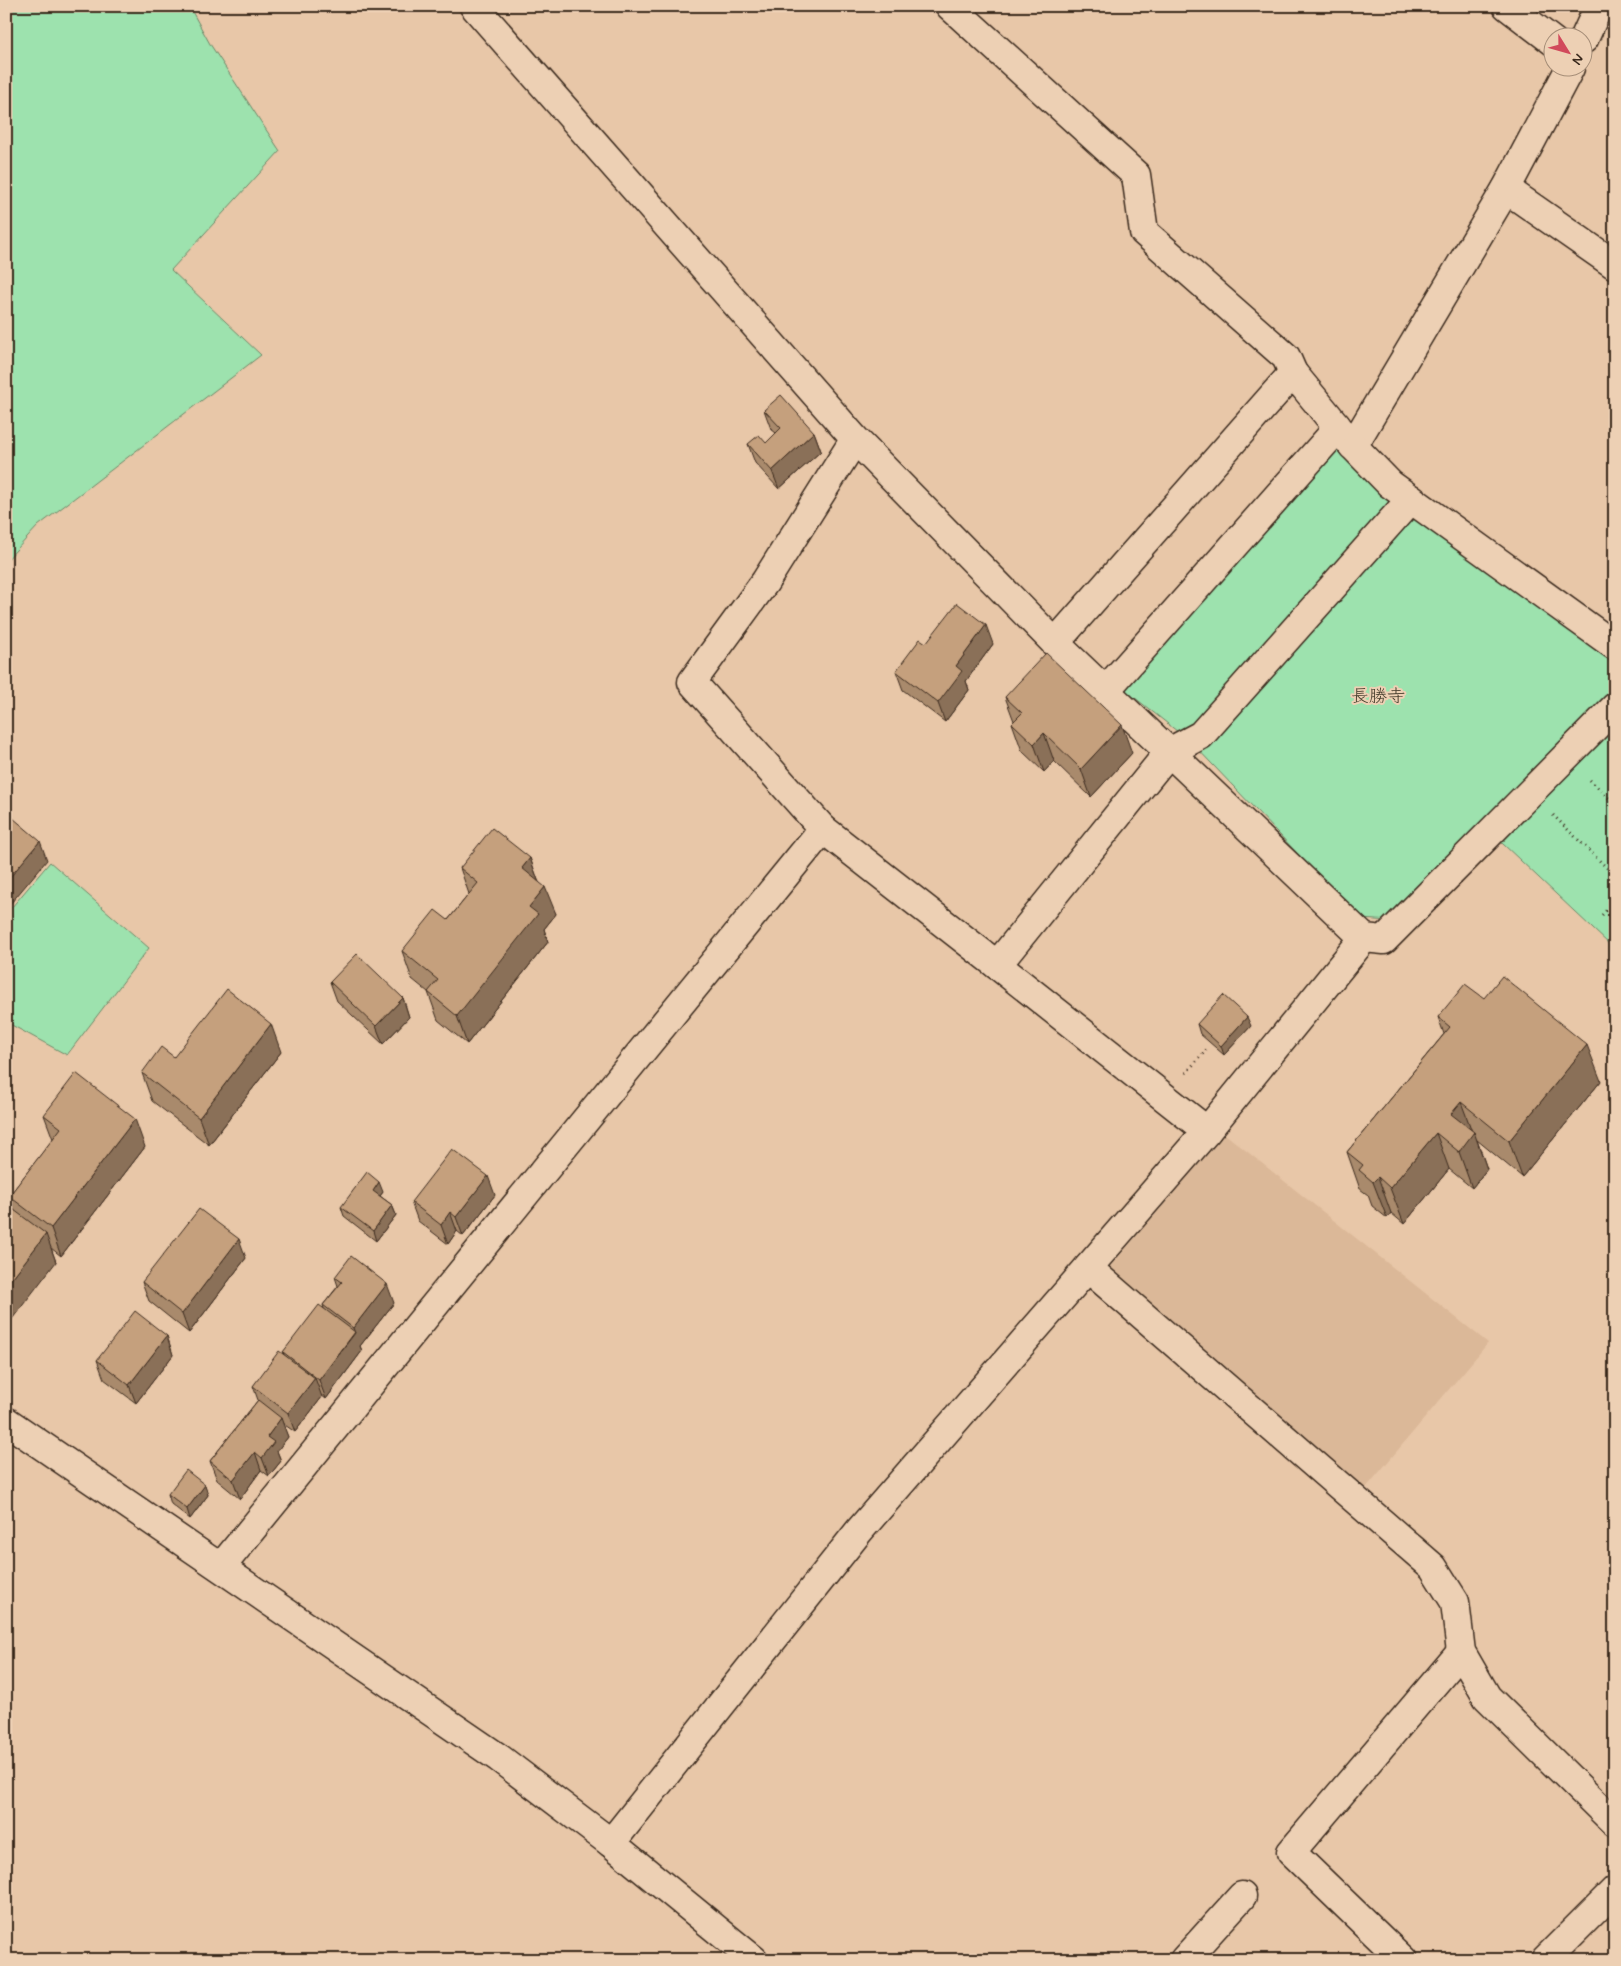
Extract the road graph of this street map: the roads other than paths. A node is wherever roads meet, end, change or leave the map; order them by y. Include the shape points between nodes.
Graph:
1 (474, 6) edge
2 (950, 6) edge
3 (1507, 6) edge
4 (1599, 6) edge
5 (1589, 28) edge
6 (1544, 34) edge
7 (1565, 78) edge
8 (1506, 189) junction
9 (1615, 265) edge
10 (1293, 373) junction
11 (1336, 425) junction
12 (856, 439) junction
13 (1353, 446) junction
14 (1411, 499) junction
15 (1055, 643) junction
16 (1615, 646) edge
17 (1106, 691) junction
18 (1615, 707) edge
19 (1169, 752) junction
20 (823, 829) junction
21 (1364, 938) junction
22 (997, 965) junction
23 (1207, 1131) junction
24 (1088, 1268) junction
25 (6, 1421) edge
26 (221, 1568) junction
27 (1461, 1652) junction
28 (1615, 1823) edge
29 (611, 1843) junction
30 (1615, 1890) edge
31 (1242, 1896) dead end
32 (754, 1960) edge
33 (1184, 1960) edge
34 (1403, 1960) edge
35 (1545, 1960) edge

1 - 12 street
2 - 10 street via 1136,175 1144,232 1286,358
3 - 6 street
4 - 5 street
7 - 8 street
8 - 9 street
8 - 13 street
10 - 11 street
10 - 15 street
11 - 13 street
11 - 17 street via 1330,438
12 - 15 street
12 - 20 street via 765,582 692,682
13 - 14 street via 1390,484
14 - 16 street
14 - 19 street via 1201,735
15 - 17 street
17 - 19 street
18 - 21 street via 1384,940
19 - 21 street
19 - 22 street
20 - 22 street
20 - 26 street
21 - 23 street
22 - 23 street
23 - 24 street
24 - 27 street via 1433,1567 1455,1602
24 - 29 street via 859,1531
25 - 26 street
26 - 29 street via 499,1758
27 - 28 street via 1487,1697
27 - 34 street via 1291,1852
29 - 32 street
30 - 35 street
31 - 33 street

